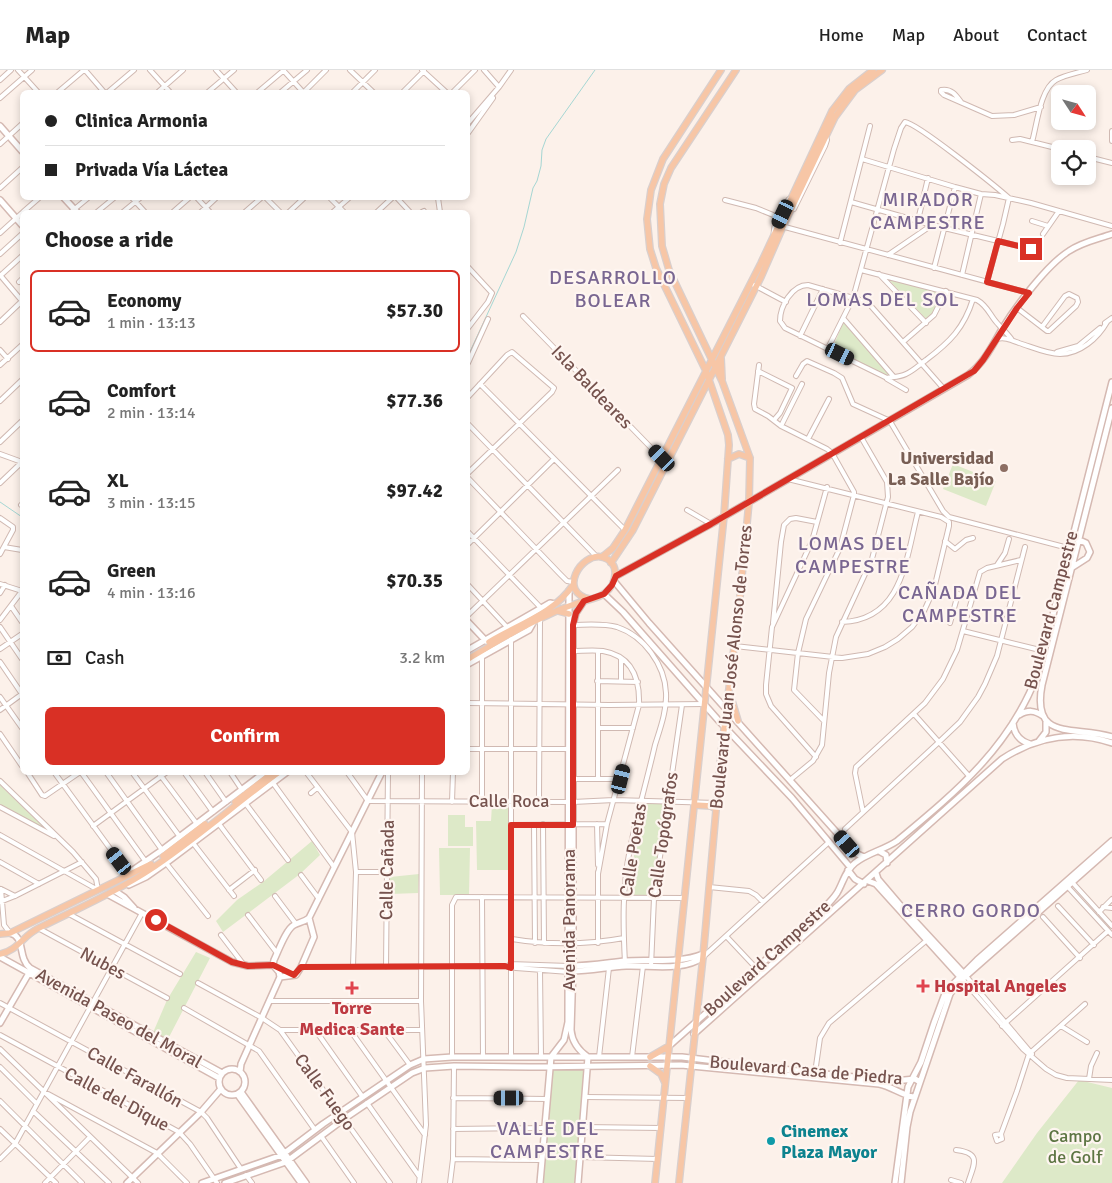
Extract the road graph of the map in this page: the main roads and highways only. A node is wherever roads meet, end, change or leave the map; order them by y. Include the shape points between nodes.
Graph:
1 (721, 70) edge
2 (736, 70) edge
3 (873, 70) edge
4 (882, 70) edge
5 (753, 285) junction
6 (721, 342) junction
7 (705, 347) junction
8 (721, 356) junction
9 (712, 360) junction
10 (715, 367) junction
11 (706, 371) junction
12 (709, 379) junction
13 (722, 381) junction
14 (714, 394) junction
15 (701, 395) junction
16 (750, 458) junction
17 (728, 459) junction
18 (599, 557) junction
19 (611, 563) junction
20 (573, 584) junction
21 (587, 600) junction
22 (558, 611) junction
23 (569, 614) road end
24 (487, 645) junction
25 (470, 653) edge
26 (470, 658) edge
27 (730, 692) junction
28 (738, 721) road end
29 (269, 775) edge
30 (276, 775) edge
31 (694, 803) junction
32 (716, 806) junction
33 (197, 824) road end
34 (189, 836) junction
35 (182, 846) junction
36 (175, 857) road end
37 (98, 890) junction
38 (117, 890) junction
39 (86, 905) junction
40 (0, 934) edge
41 (0, 956) edge
42 (669, 1046) junction
43 (648, 1057) road end
44 (647, 1066) road end
45 (665, 1085) junction
46 (656, 1183) edge
47 (678, 1183) edge

1 - 11 main road, Boulevard Juan José Alonso de Torres via 663,159 652,185 647,214 656,268
2 - 7 main road, Boulevard Juan José Alonso de Torres via 671,168 660,204 660,236 664,255
3 - 5 main road via 858,81 828,118
4 - 5 main road via 859,86 838,112
5 - 6 main road
5 - 8 main road
6 - 7 main road
6 - 9 main road
7 - 9 main road, Boulevard Juan José Alonso de Torres
8 - 10 main road
8 - 13 main road
9 - 10 main road, Boulevard Juan José Alonso de Torres
9 - 11 main road
10 - 12 main road
10 - 13 main road, Boulevard Juan José Alonso de Torres
11 - 12 main road, Boulevard Juan José Alonso de Torres
11 - 18 main road via 625,530 613,548
12 - 14 main road, Boulevard Juan José Alonso de Torres
12 - 15 main road
13 - 16 main road, Boulevard Juan José Alonso de Torres
14 - 15 main road
14 - 17 main road, Boulevard Juan José Alonso de Torres via 728,435
15 - 19 main road via 633,530
16 - 17 main road via 739,454
16 - 27 main road, Boulevard Juan José Alonso de Torres via 749,502
17 - 31 main road, Boulevard Juan José Alonso de Torres
18 - 19 main road
18 - 20 main road via 581,566
19 - 21 main road via 615,578 604,594
20 - 21 main road via 578,594
20 - 24 main road via 555,604
21 - 22 main road
22 - 23 main road
22 - 24 main road
24 - 25 main road
24 - 26 main road
27 - 28 main road
27 - 32 main road, Boulevard Juan José Alonso de Torres
29 - 34 main road
30 - 35 main road
31 - 32 main road
31 - 42 main road, Boulevard Juan José Alonso de Torres
32 - 47 main road, Boulevard Juan José Alonso de Torres via 704,955
33 - 34 main road
34 - 37 main road via 151,864
35 - 36 main road
35 - 38 main road
37 - 38 main road
37 - 39 main road via 95,899
37 - 40 main road
38 - 39 main road
39 - 41 main road via 38,928
42 - 43 main road
42 - 45 main road, Boulevard Juan José Alonso de Torres
44 - 45 main road via 662,1074
45 - 46 main road, Boulevard Juan José Alonso de Torres

